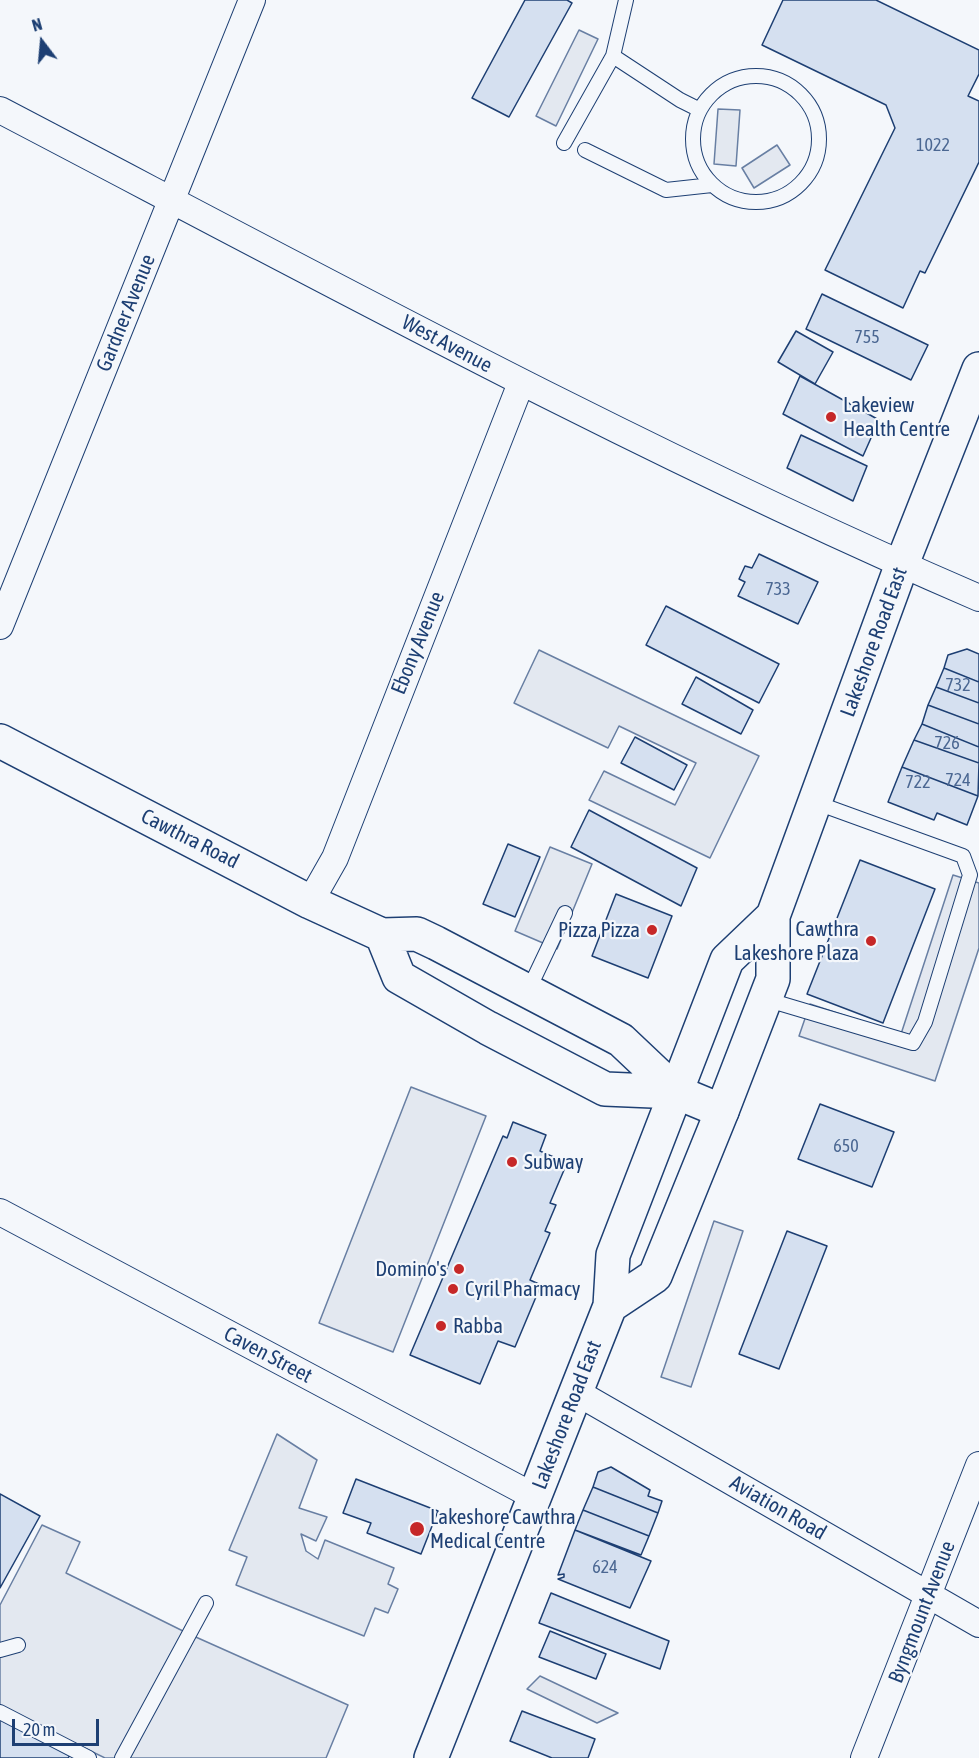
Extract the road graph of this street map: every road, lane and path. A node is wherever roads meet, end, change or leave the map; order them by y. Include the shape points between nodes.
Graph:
1 (252, 0) edge
2 (626, 0) edge
3 (613, 56) junction
4 (700, 110) junction
5 (0, 111) edge
6 (564, 143) dead end
7 (585, 150) dead end
8 (712, 185) junction
9 (171, 200) junction
10 (979, 369) edge
11 (521, 383) junction
12 (902, 564) junction
13 (979, 598) edge
14 (0, 626) edge
15 (0, 741) edge
16 (814, 802) junction
17 (310, 902) junction
18 (565, 913) dead end
19 (773, 916) junction
20 (382, 935) junction
21 (528, 992) junction
22 (765, 999) junction
23 (676, 1092) junction
24 (722, 1111) junction
25 (0, 1212) edge
26 (610, 1305) junction
27 (576, 1392) junction
28 (979, 1466) edge
29 (535, 1497) junction
30 (929, 1595) junction
31 (206, 1603) dead end
32 (979, 1624) edge
33 (18, 1645) dead end
34 (0, 1650) edge
35 (0, 1712) edge
36 (89, 1758) edge
37 (122, 1758) edge
38 (431, 1758) edge
39 (864, 1758) edge

1 - 9 street, Gardner Avenue
2 - 3 lane
3 - 4 lane
3 - 6 lane
4 - 8 lane via 693,129 693,150
4 - 8 lane via 728,82 766,76 784,81 799,92 818,123 817,159 809,175 781,198 763,203 744,202
5 - 9 street, West Avenue
7 - 8 lane via 666,190
9 - 11 street, West Avenue
9 - 14 street, Gardner Avenue
10 - 12 main road, Lakeshore Road East
11 - 12 street, West Avenue
11 - 17 street, Ebony Avenue via 334,858
12 - 13 street, West Avenue
12 - 16 main road, Lakeshore Road East
15 - 17 main road, Cawthra Road
16 - 19 main road, Lakeshore Road East
16 - 22 lane via 963,856 970,875 925,1022 913,1043
17 - 20 main road, Cawthra Road
18 - 21 lane
19 - 22 main road, Lakeshore Road East via 773,979
19 - 23 main road, Lakeshore Road East via 727,960
20 - 21 main road, Cawthra Road via 417,934
20 - 23 main road, Cawthra Road via 399,977 488,1028 605,1089
21 - 23 main road, Cawthra Road via 621,1040
22 - 24 main road, Lakeshore Road East
23 - 24 main road, Cawthra Road
23 - 26 main road, Lakeshore Road East via 613,1254
24 - 26 main road, Lakeshore Road East via 655,1276
25 - 29 street, Caven Street
26 - 27 main road, Lakeshore Road East
27 - 29 main road, Lakeshore Road East
27 - 30 street, Aviation Road
28 - 30 street, Byngmount Avenue
29 - 38 main road, Lakeshore Road East
30 - 32 street, Aviation Road
30 - 39 street, Byngmount Avenue
31 - 37 lane
33 - 34 lane
35 - 36 lane

